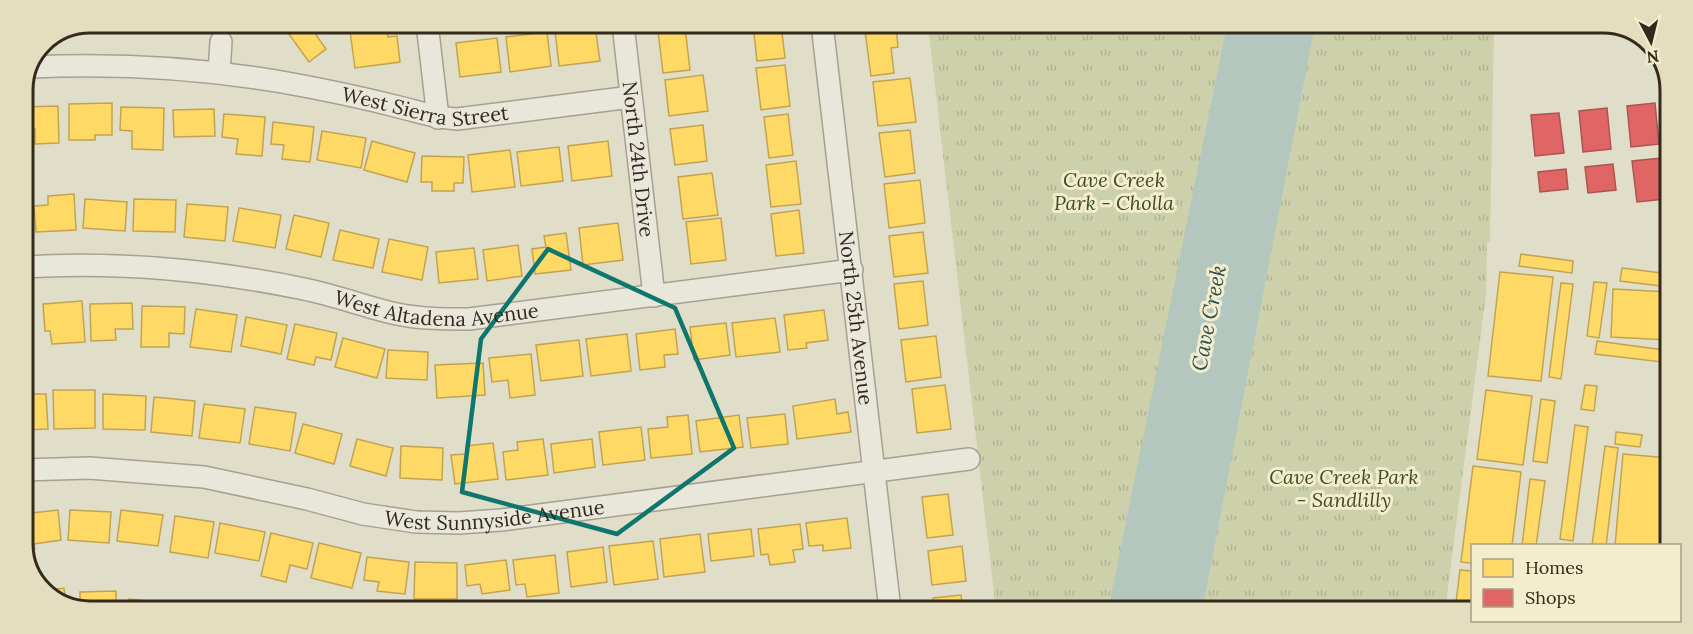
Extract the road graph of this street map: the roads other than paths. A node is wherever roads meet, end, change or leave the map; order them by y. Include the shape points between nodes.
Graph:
1 (428, 33) edge
2 (624, 33) edge
3 (823, 33) edge
4 (221, 42) dead end
5 (38, 66) edge
6 (219, 72) junction
7 (631, 97) junction
8 (438, 118) junction
9 (33, 267) edge
10 (852, 270) junction
11 (654, 296) junction
12 (969, 459) dead end
13 (33, 470) edge
14 (874, 471) junction
15 (889, 601) edge

1 - 8 street
2 - 7 street, North 24th Drive
3 - 10 street, North 25th Avenue
4 - 6 street
5 - 6 street, West Sierra Street
6 - 8 street, West Sierra Street via 307,87
7 - 8 street, West Sierra Street via 457,119
7 - 11 street, North 24th Drive
9 - 11 street, West Altadena Avenue via 116,265 219,274 306,289 398,314 469,320
10 - 11 street, West Altadena Avenue
10 - 14 street, North 25th Avenue
12 - 14 street, West Sunnyside Avenue
13 - 14 street, West Sunnyside Avenue via 89,468 204,477 363,514 416,522 459,523
14 - 15 street, North 25th Avenue

